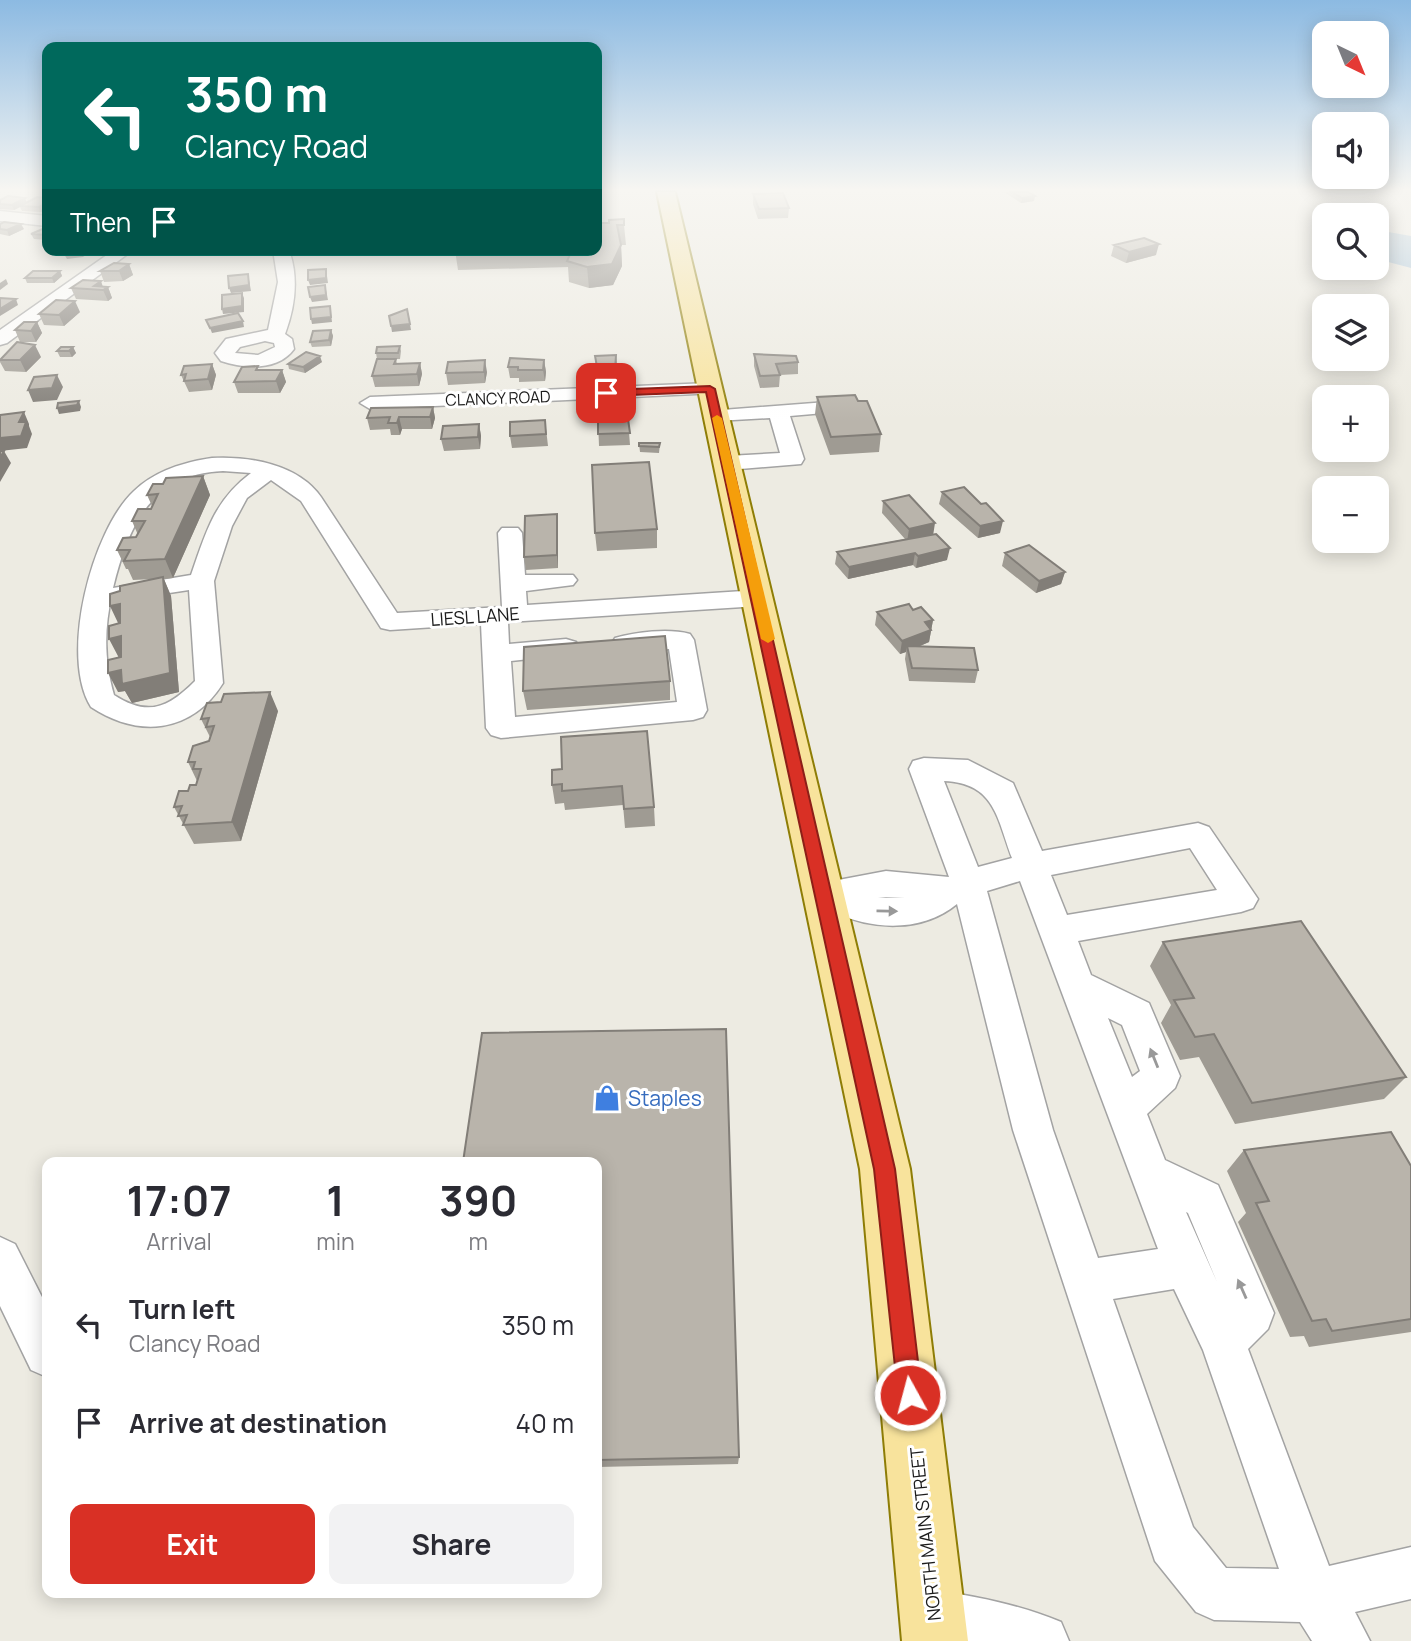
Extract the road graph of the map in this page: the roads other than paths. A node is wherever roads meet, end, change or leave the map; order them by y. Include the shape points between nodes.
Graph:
1 (99, 269) edge
2 (284, 269) edge
3 (683, 269) edge
4 (275, 337) dead end
5 (0, 338) edge
6 (370, 402) dead end
7 (713, 402) junction
8 (840, 407) edge
9 (778, 411) junction
10 (727, 463) junction
11 (268, 471) junction
12 (510, 533) dead end
13 (564, 580) dead end
14 (201, 581) junction
15 (513, 584) junction
16 (98, 596) junction
17 (759, 598) junction
18 (641, 606) junction
19 (504, 614) junction
20 (644, 642) junction
21 (496, 654) junction
22 (1030, 866) junction
23 (958, 887) junction
24 (824, 894) junction
25 (1056, 931) junction
26 (1150, 1174) junction
27 (0, 1259) edge
28 (1186, 1266) junction
29 (1084, 1282) junction
30 (1223, 1343) junction
31 (42, 1344) edge
32 (1411, 1573) edge
33 (1314, 1596) junction
34 (935, 1629) edge
35 (1042, 1641) edge
36 (1343, 1641) edge

1 - 5 street
2 - 4 street via 286,285
3 - 7 main road, NORTH MAIN STREET
6 - 7 street, CLANCY ROAD
7 - 9 street, CLANCY ROAD
7 - 10 main road, NORTH MAIN STREET
8 - 9 street, CLANCY ROAD
9 - 10 street via 793,459
10 - 17 main road, NORTH MAIN STREET
11 - 14 street, LIESL LANE via 238,494 219,526
11 - 16 street, LIESL LANE via 241,463 210,464 173,474 139,498 110,551
11 - 19 street, LIESL LANE via 295,481 310,497 390,622
12 - 15 street
13 - 15 street
14 - 16 street
14 - 16 street, LIESL LANE via 209,683 193,701 154,720 122,716 101,701 91,657
15 - 19 street
17 - 18 street, LIESL LANE
17 - 24 main road, NORTH MAIN STREET
18 - 19 street, LIESL LANE
18 - 20 street
19 - 21 street
20 - 21 street
20 - 21 street via 681,640 693,710 501,727
22 - 23 street
22 - 23 street via 1002,791 968,771 924,769
22 - 25 street
22 - 25 street via 1198,835 1241,899
23 - 24 street via 930,907 892,912 861,910
23 - 29 street
24 - 34 main road, NORTH MAIN STREET via 885,1169
25 - 26 street
26 - 28 street
30 -> 26 street via 1252,1313 1203,1199
27 - 31 street
28 - 29 street
28 - 30 street
29 - 33 street via 1173,1543 1214,1594
30 - 33 street
32 - 33 street
33 - 36 street
34 - 35 street via 996,1626

